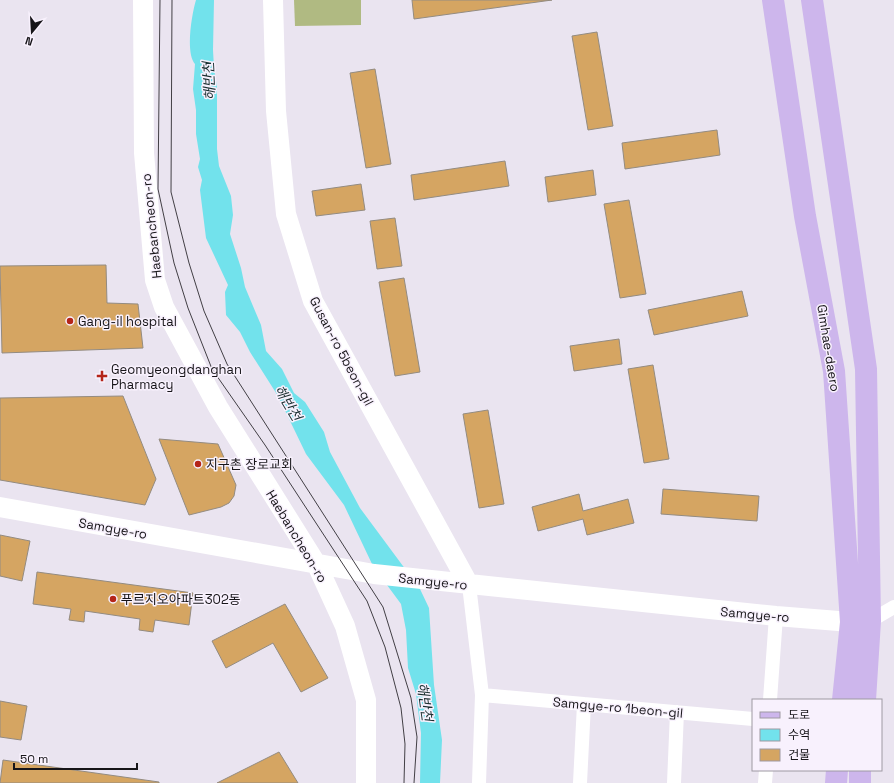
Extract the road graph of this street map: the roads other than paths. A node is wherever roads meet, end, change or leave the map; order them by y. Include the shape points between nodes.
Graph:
1 (143, 0) edge
2 (273, 0) edge
3 (773, 0) edge
4 (812, 0) edge
5 (0, 507) edge
6 (316, 565) junction
7 (469, 585) junction
8 (894, 607) edge
9 (776, 616) junction
10 (860, 622) junction
11 (482, 695) junction
12 (770, 699) edge
13 (843, 699) edge
14 (865, 699) edge
15 (584, 704) junction
16 (678, 712) junction
17 (752, 719) edge
18 (766, 771) edge
19 (837, 771) edge
20 (860, 771) edge
21 (366, 783) edge
22 (479, 783) edge
23 (580, 783) edge
24 (674, 783) edge
25 (765, 783) edge
26 (836, 783) edge
27 (860, 783) edge

1 - 6 street, Haebancheon-ro via 144,153 155,280 164,307 218,407
2 - 7 street, Gusan-ro 5beon-gil via 276,111 286,214 313,301
3 - 10 main road, Gimhae-daero via 805,216 834,372
4 - 10 main road, Gimhae-daero via 866,369
5 - 6 street, Samgye-ro
6 - 7 street, Samgye-ro
6 - 21 street, Haebancheon-ro via 346,626 366,700
7 - 9 street, Samgye-ro
7 - 11 street
8 - 10 street
9 - 10 street, Samgye-ro
9 - 12 street
10 - 13 main road, Gimhae-daero
10 - 14 main road, Gimhae-daero
11 - 15 street, Samgye-ro 1beon-gil
11 - 22 street
15 - 16 street, Samgye-ro 1beon-gil
15 - 23 street
16 - 17 street, Samgye-ro 1beon-gil
16 - 24 street
18 - 25 street
19 - 26 main road
20 - 27 main road

